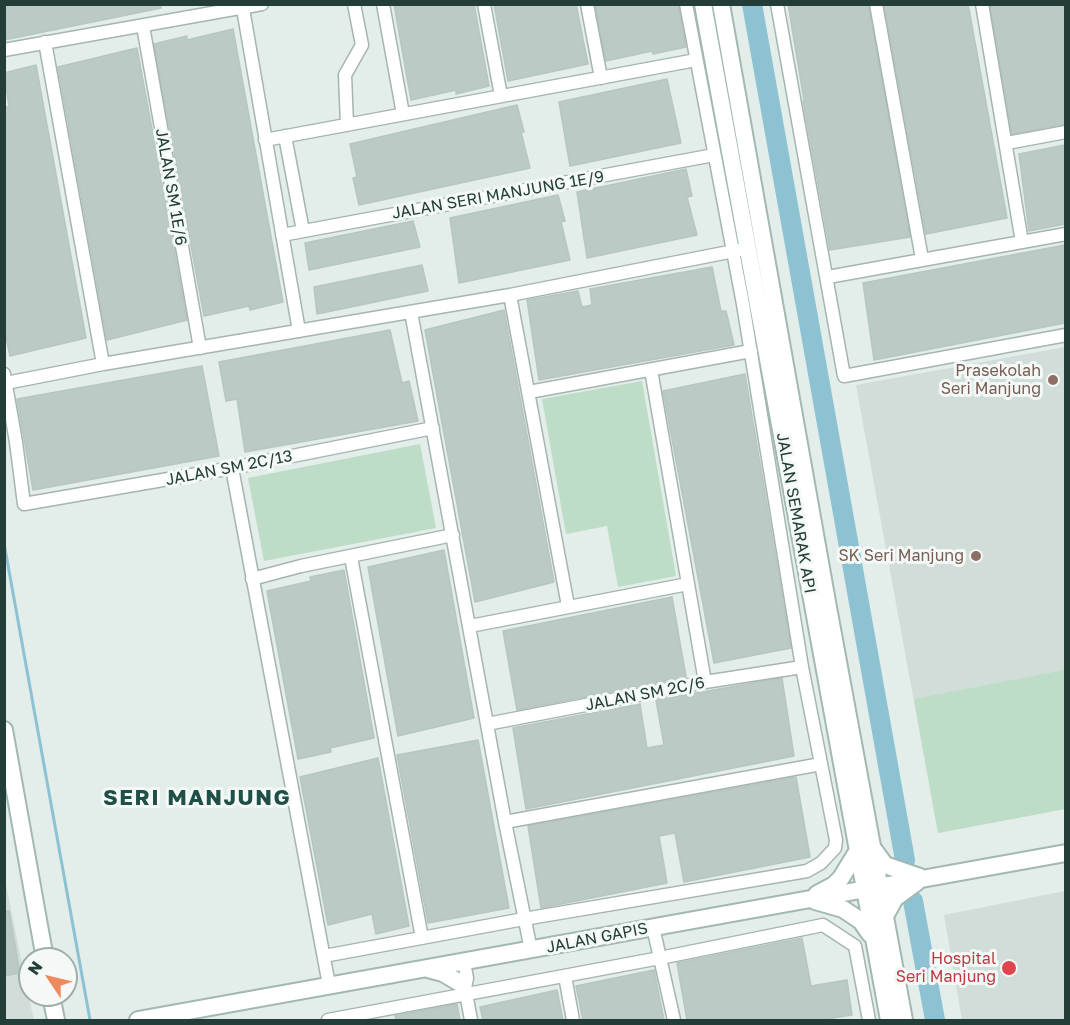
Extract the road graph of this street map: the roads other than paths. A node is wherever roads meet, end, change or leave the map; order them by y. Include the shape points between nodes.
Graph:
1 (262, 4) edge
2 (354, 4) edge
3 (383, 4) edge
4 (484, 4) edge
5 (587, 4) edge
6 (686, 4) edge
7 (703, 4) edge
8 (721, 4) edge
9 (777, 4) edge
10 (876, 4) edge
11 (982, 4) edge
12 (243, 9) junction
13 (142, 26) junction
14 (45, 42) junction
15 (4, 50) edge
16 (696, 60) junction
17 (601, 78) junction
18 (501, 96) junction
19 (403, 114) junction
20 (346, 125) junction
21 (1065, 132) edge
22 (285, 136) junction
23 (265, 140) junction
24 (1006, 143) junction
25 (714, 155) junction
26 (303, 231) junction
27 (1065, 234) edge
28 (282, 235) junction
29 (1022, 242) junction
30 (748, 249) junction
31 (922, 259) junction
32 (828, 277) junction
33 (510, 295) junction
34 (411, 312) junction
35 (298, 331) junction
36 (1065, 336) edge
37 (200, 348) junction
38 (751, 351) junction
39 (103, 364) junction
40 (651, 370) junction
41 (5, 379) edge
42 (529, 392) junction
43 (433, 428) junction
44 (232, 468) junction
45 (453, 535) junction
46 (351, 557) junction
47 (252, 579) junction
48 (688, 584) junction
49 (568, 606) junction
50 (470, 626) junction
51 (802, 667) junction
52 (705, 682) junction
53 (487, 724) junction
54 (4, 730) edge
55 (821, 764) junction
56 (505, 822) junction
57 (865, 849) junction
58 (1065, 853) edge
59 (923, 878) junction
60 (872, 888) junction
61 (805, 900) junction
62 (885, 916) junction
63 (524, 919) junction
64 (653, 927) junction
65 (422, 938) junction
66 (874, 939) junction
67 (43, 947) edge
68 (531, 950) junction
69 (324, 956) junction
70 (660, 958) junction
71 (565, 976) junction
72 (463, 978) junction
73 (329, 985) junction
74 (138, 1020) edge
75 (328, 1020) edge
76 (471, 1020) edge
77 (573, 1020) edge
78 (674, 1020) edge
79 (866, 1020) edge
80 (889, 1020) edge
81 (904, 1020) edge

1 - 12 street
2 - 20 street via 362,45 345,75
3 - 19 street
4 - 18 street
5 - 17 street
6 - 16 street
7 - 30 street, JALAN SEMARAK API
8 - 30 street, JALAN SEMARAK API
9 - 32 street
10 - 31 street
11 - 24 street
12 - 13 street
12 - 23 street
13 - 14 street
13 - 37 street, JALAN SM 1E/6
14 - 15 street
14 - 39 street
16 - 17 street
16 - 25 street
17 - 18 street
18 - 19 street
19 - 20 street
20 - 22 street
21 - 24 street
22 - 23 street
22 - 26 street
23 - 28 street
24 - 29 street
25 - 26 street, JALAN SERI MANJUNG 1E/9
25 - 30 street
26 - 28 street, JALAN SERI MANJUNG 1E/9
27 - 29 street
28 - 35 street
29 - 31 street
30 - 33 street
30 - 38 street
30 - 57 street, JALAN SEMARAK API
31 - 32 street
32 - 36 street via 844,375
33 - 34 street
33 - 42 street
34 - 35 street
34 - 43 street
35 - 37 street
37 - 39 street
38 - 40 street
38 - 51 street
39 - 41 street
40 - 42 street
40 - 48 street
41 - 44 street, JALAN SM 2C/13 via 24,504
42 - 49 street
43 - 44 street, JALAN SM 2C/13
43 - 45 street
44 - 47 street
45 - 46 street
45 - 50 street
46 - 47 street
46 - 65 street
47 - 69 street
48 - 49 street
48 - 52 street
49 - 50 street
50 - 53 street
51 - 52 street, JALAN SM 2C/6
51 - 55 street
52 - 53 street, JALAN SM 2C/6
53 - 56 street
54 - 67 street
55 - 56 street
55 - 63 street via 835,848 807,871
56 - 63 street
57 - 59 street via 885,865
57 - 60 street, JALAN SEMARAK API
57 - 61 street via 834,885
58 - 59 street, JALAN GAPIS
59 - 60 street, JALAN GAPIS
59 - 62 street via 902,891
60 - 61 street, JALAN GAPIS
60 - 62 street, JALAN SEMARAK API
60 - 66 street, JALAN SEMARAK API
61 - 64 street, JALAN GAPIS
61 - 66 street via 843,909 861,921
62 - 81 street, JALAN SEMARAK API
63 - 65 street
63 - 68 street
64 - 68 street, JALAN GAPIS
64 - 70 street
65 - 69 street
66 - 80 street, JALAN SEMARAK API
68 - 72 street, JALAN GAPIS via 485,959
69 - 73 street
70 - 71 street
70 - 78 street
70 - 79 street via 823,925 855,946
71 - 72 street
71 - 77 street
72 - 73 street, JALAN GAPIS via 427,969
72 - 75 street
72 - 76 street
73 - 74 street, JALAN GAPIS

